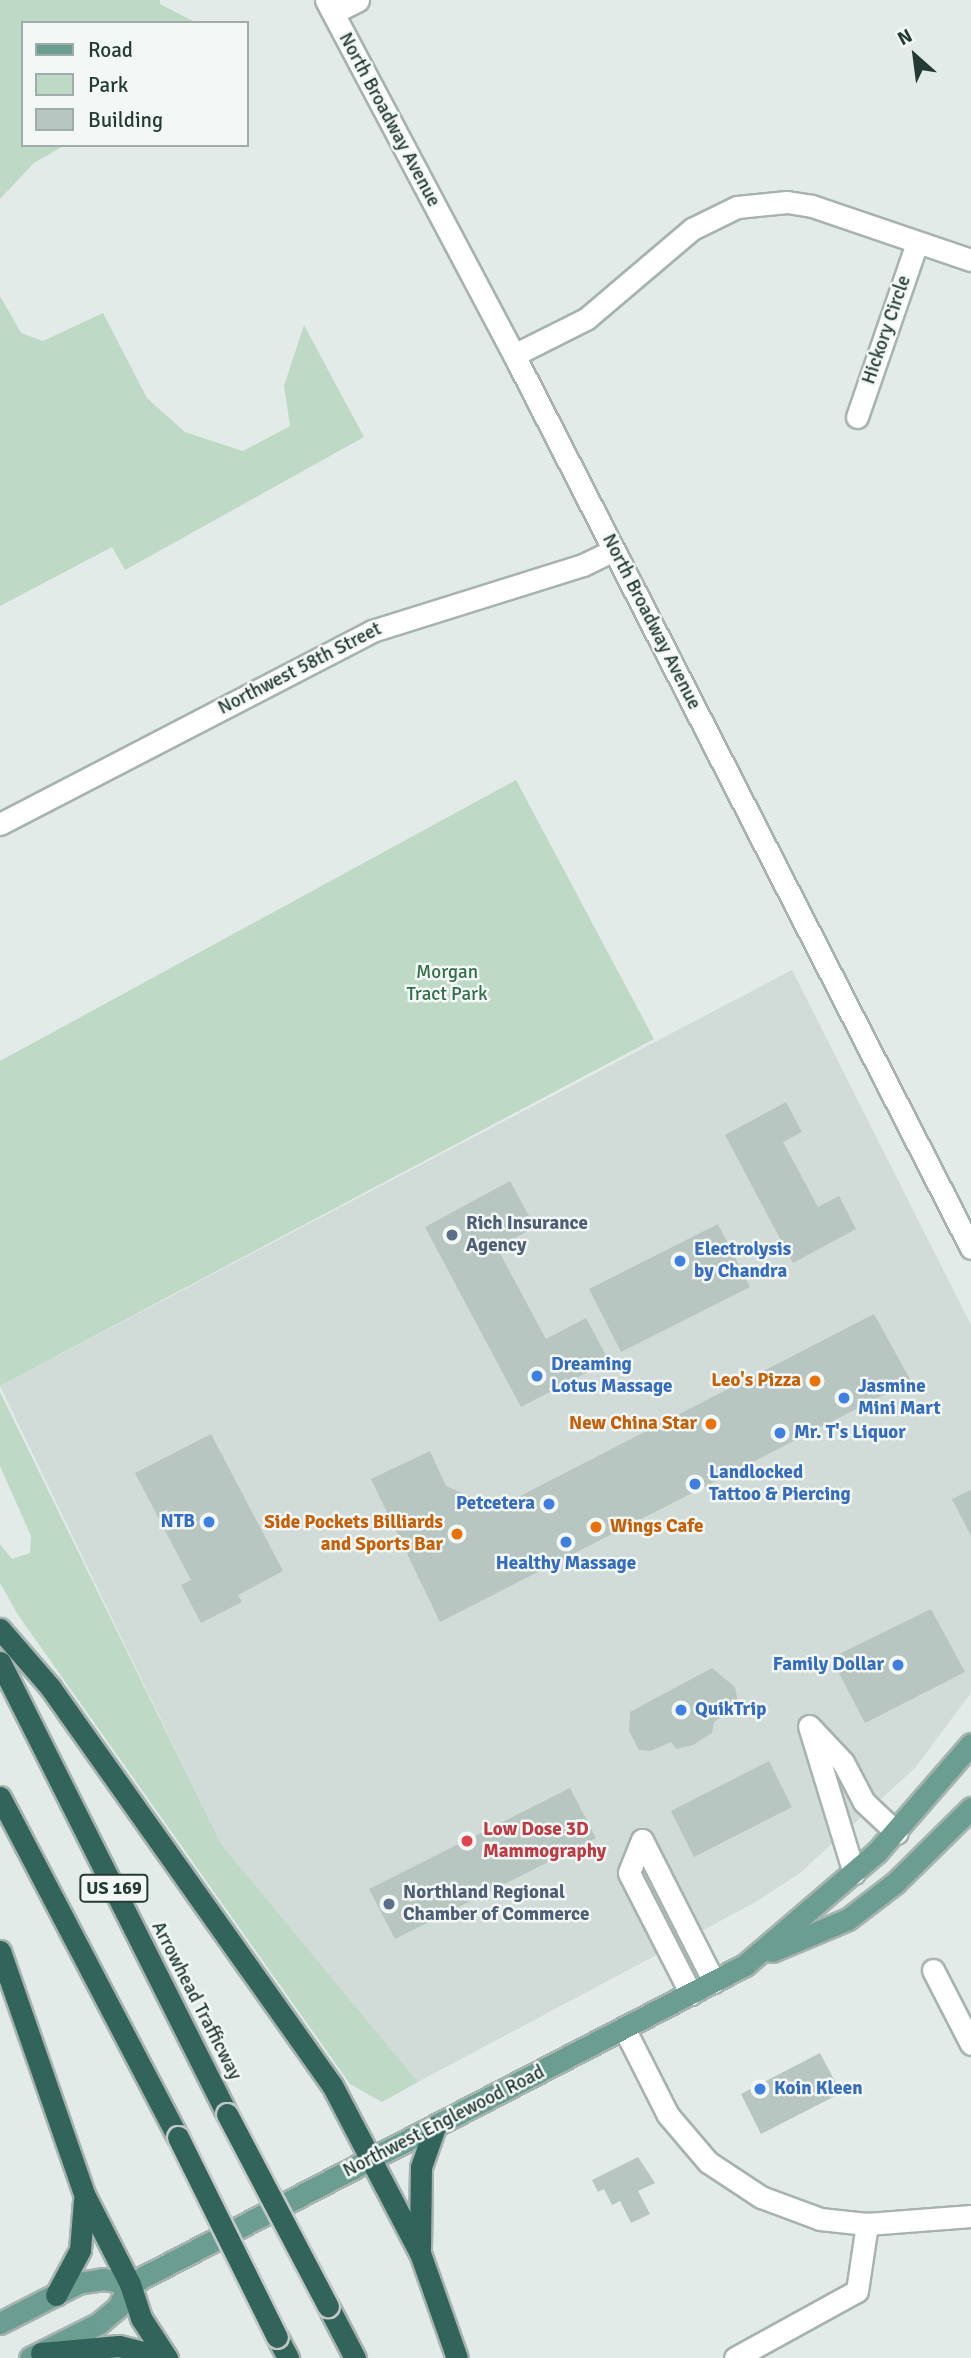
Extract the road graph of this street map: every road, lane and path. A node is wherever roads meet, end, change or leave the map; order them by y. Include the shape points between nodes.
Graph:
1 (358, 0) edge
2 (329, 6) edge
3 (917, 243) junction
4 (971, 260) edge
5 (514, 355) junction
6 (857, 417) dead end
7 (614, 550) junction
8 (0, 824) edge
9 (971, 1248) edge
10 (0, 1629) edge
11 (0, 1662) edge
12 (971, 1744) edge
13 (0, 1797) edge
14 (970, 1811) edge
15 (897, 1833) junction
16 (854, 1873) junction
17 (0, 1951) edge
18 (757, 1957) junction
19 (933, 1970) dead end
20 (714, 1982) junction
21 (691, 1994) junction
22 (625, 2030) junction
23 (971, 2044) edge
24 (435, 2127) junction
25 (370, 2159) junction
26 (84, 2194) junction
27 (971, 2217) edge
28 (867, 2224) junction
29 (420, 2253) junction
30 (130, 2284) junction
31 (55, 2295) junction
32 (0, 2323) edge
33 (36, 2355) edge
34 (167, 2358) edge
35 (288, 2358) edge
36 (355, 2358) edge
37 (457, 2358) edge
38 (734, 2358) edge

1 - 2 street
2 - 5 street, North Broadway Avenue
3 - 4 street
3 - 5 street via 812,206 774,202 737,207 692,229 586,319
3 - 6 street, Hickory Circle
5 - 7 street, North Broadway Avenue
7 - 8 street, Northwest 58th Street via 583,565 372,631
7 - 9 street, North Broadway Avenue
10 - 25 highway via 50,1687 332,2085
11 - 36 highway, Arrowhead Trafficway / US 169, bridge
12 - 15 main road, Northwest Englewood Road
13 - 35 highway, US 169, bridge
14 - 18 main road, Northwest Englewood Road via 895,1883 848,1919
15 - 16 main road, Northwest Englewood Road
15 - 16 street via 864,1802 842,1762 809,1726
16 - 18 main road, Northwest Englewood Road
17 - 26 highway
18 - 20 main road, Northwest Englewood Road
19 - 23 street
20 - 21 main road, Northwest Englewood Road
20 - 21 street via 642,1840 629,1874
21 - 22 main road, Northwest Englewood Road
22 - 24 main road, Northwest Englewood Road
22 - 28 street via 668,2115 708,2162 790,2210
24 - 25 main road, Northwest Englewood Road
24 - 29 highway via 421,2167
25 - 29 highway
25 - 30 main road, Northwest Englewood Road
26 - 30 highway
26 - 31 highway via 80,2250
27 - 28 street
28 - 38 street via 857,2291
29 - 37 highway
30 - 31 main road via 103,2279 78,2283
30 - 33 main road, Northwest Englewood Road via 118,2307 98,2324
30 - 34 highway via 141,2318
31 - 32 main road
33 - 34 highway via 119,2346

